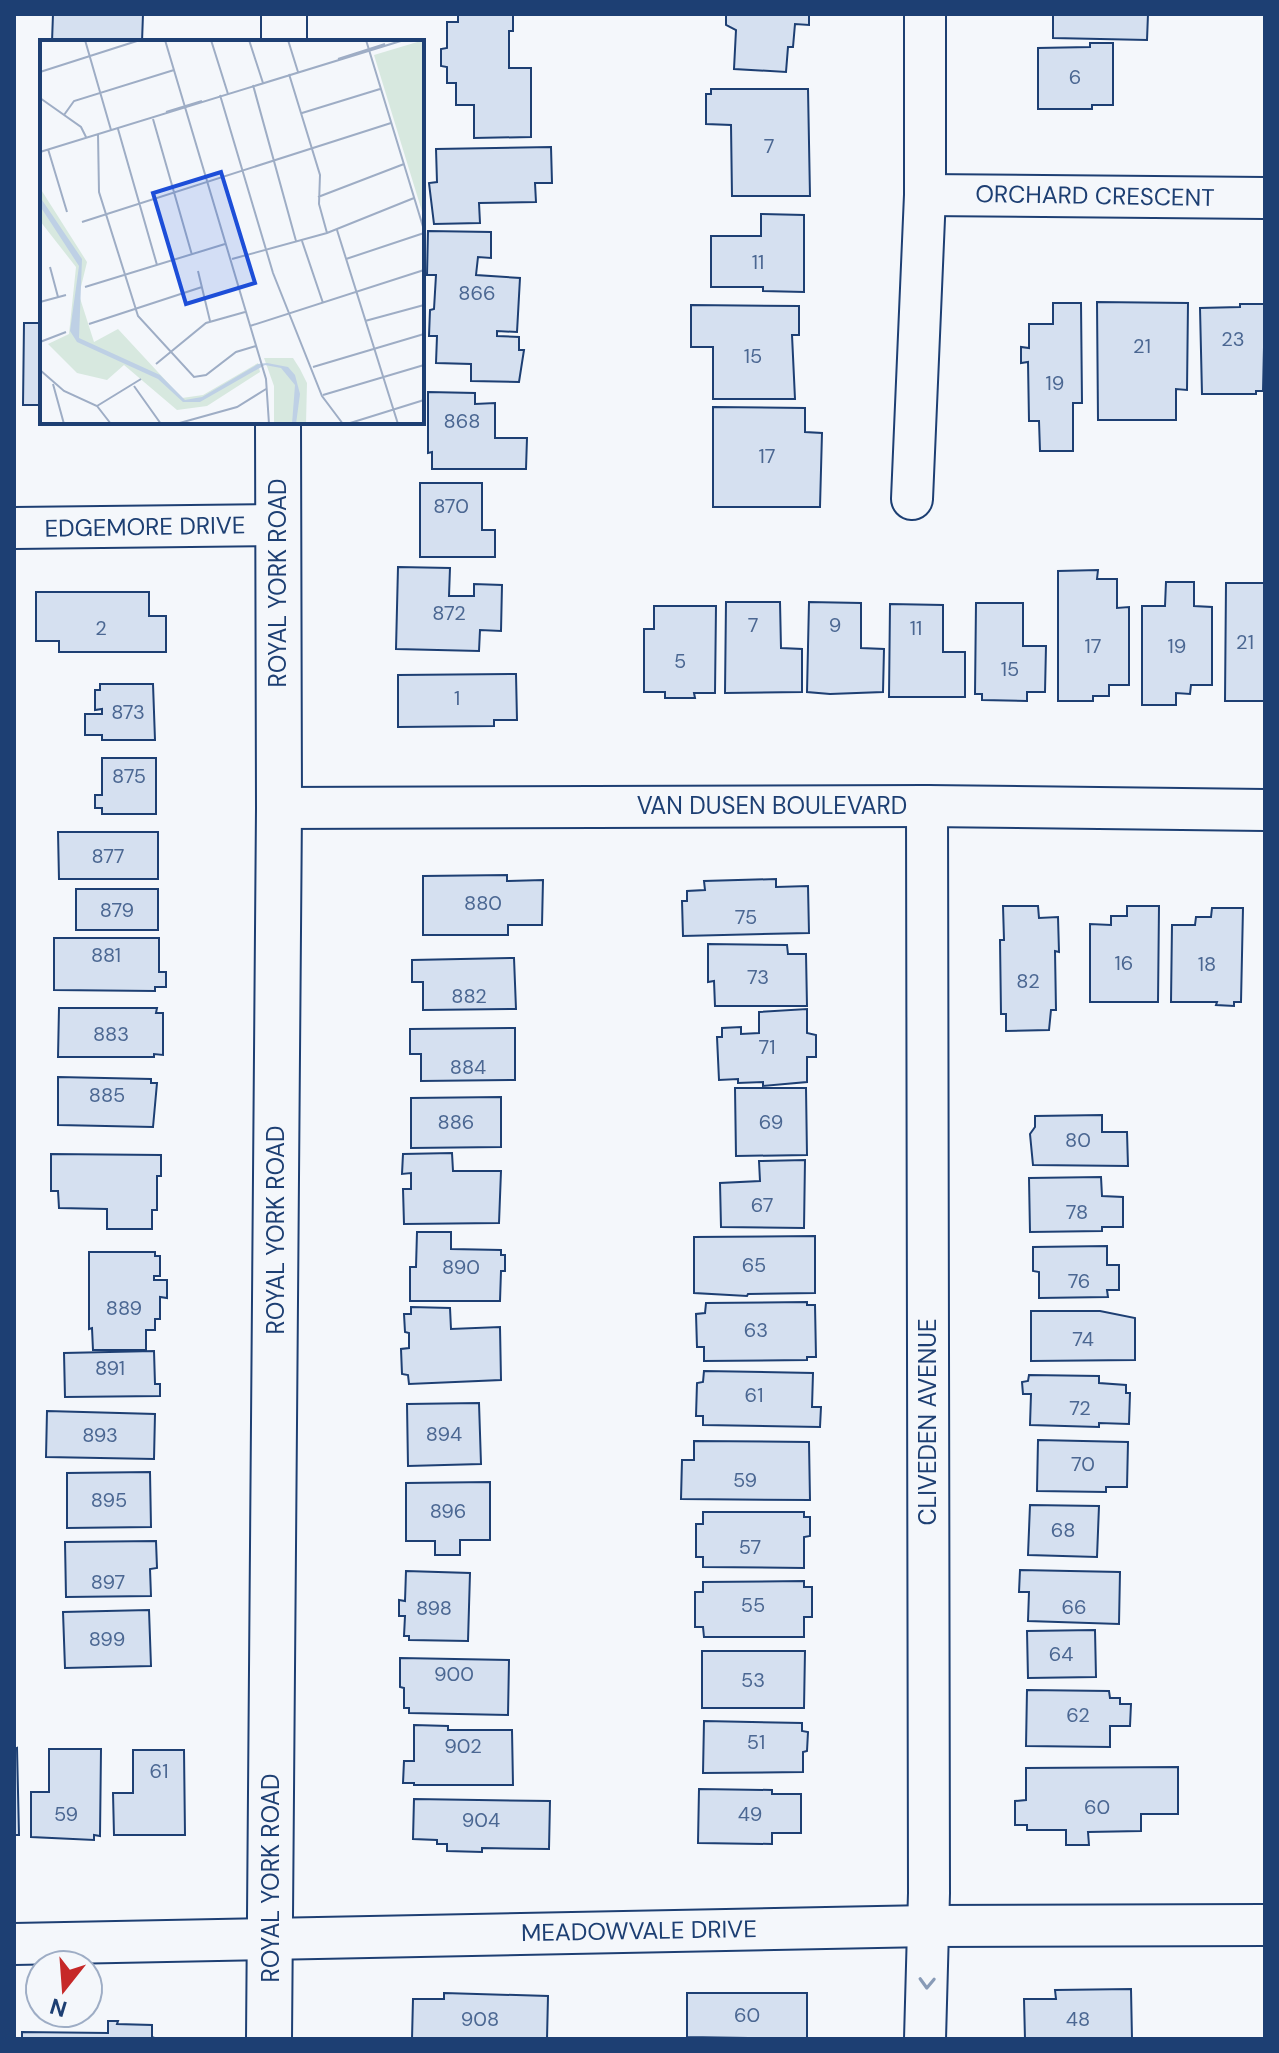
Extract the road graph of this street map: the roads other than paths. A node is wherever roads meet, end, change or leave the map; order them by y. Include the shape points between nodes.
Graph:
1 (284, 14) edge
2 (925, 14) edge
3 (284, 40) edge
4 (925, 195) junction
5 (1265, 198) edge
6 (278, 424) edge
7 (912, 499) dead end
8 (277, 525) junction
9 (14, 528) edge
10 (927, 806) junction
11 (279, 808) junction
12 (1265, 810) edge
13 (1265, 1925) edge
14 (929, 1926) junction
15 (270, 1939) junction
16 (14, 1944) edge
17 (269, 2039) edge
18 (925, 2039) edge

1 - 3 main road
2 - 4 street
4 - 5 street, ORCHARD CRESCENT
4 - 7 street
6 - 8 main road, ROYAL YORK ROAD
8 - 9 street, EDGEMORE DRIVE
8 - 11 main road, ROYAL YORK ROAD
10 - 11 street, VAN DUSEN BOULEVARD
10 - 12 street, VAN DUSEN BOULEVARD
10 - 14 street, CLIVEDEN AVENUE
11 - 15 main road, ROYAL YORK ROAD
13 - 14 street, MEADOWVALE DRIVE
14 - 15 street, MEADOWVALE DRIVE
14 -> 18 street, CLIVEDEN AVENUE
15 - 16 street, MEADOWVALE DRIVE
15 - 17 main road, ROYAL YORK ROAD

